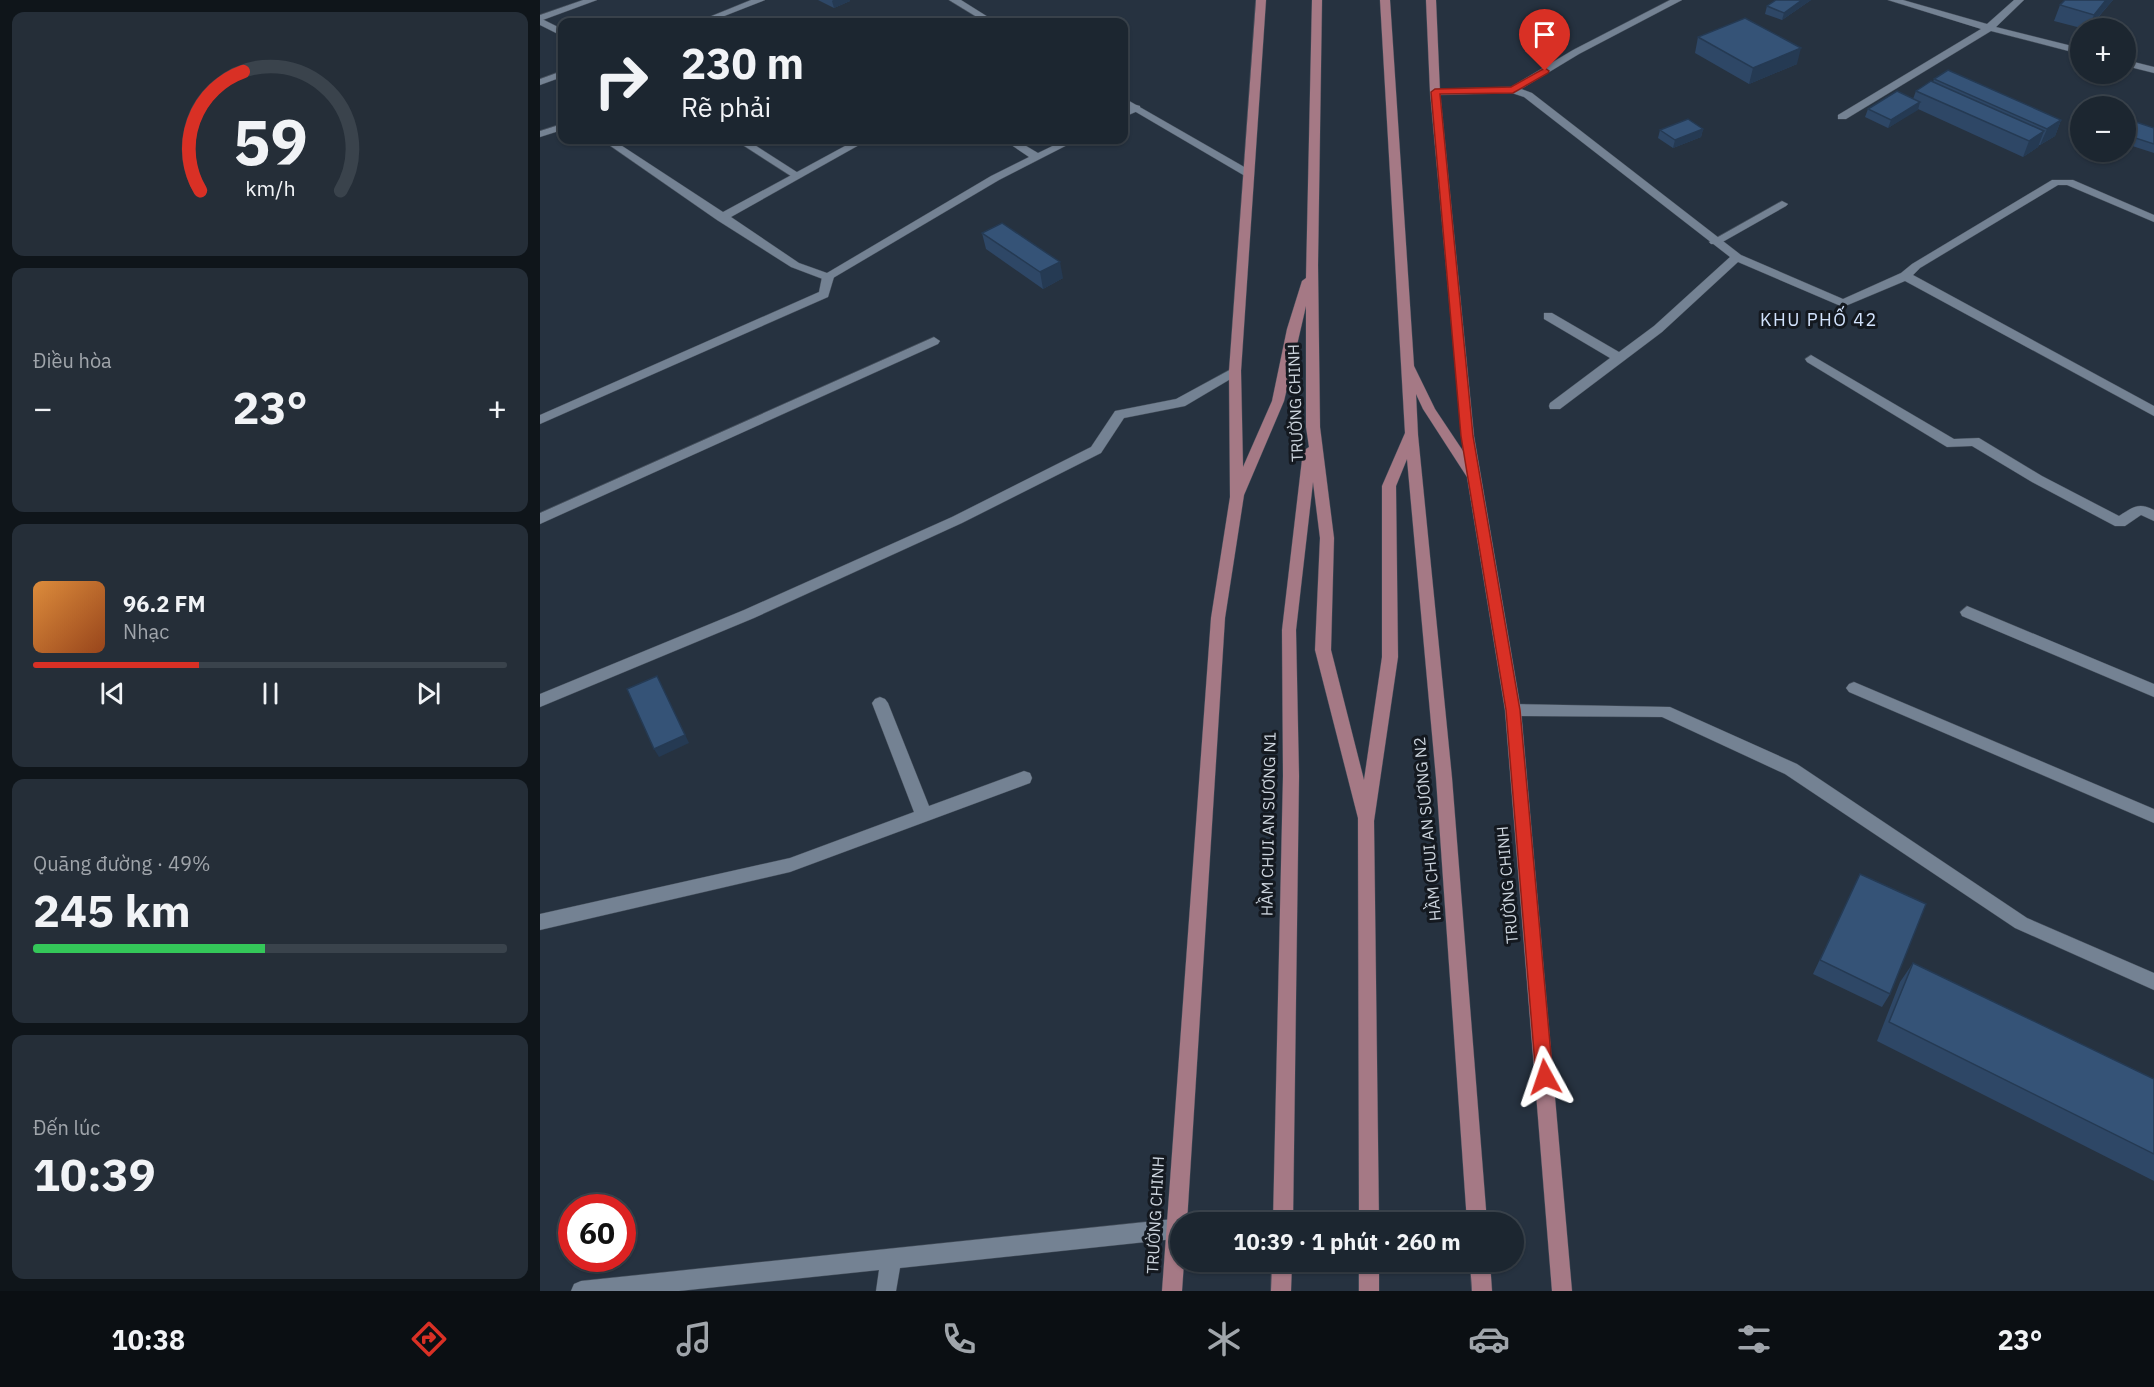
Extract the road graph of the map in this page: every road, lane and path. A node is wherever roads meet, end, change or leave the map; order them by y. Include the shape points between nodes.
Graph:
1 (592, 0) edge
2 (760, 0) edge
3 (954, 0) edge
4 (1261, 0) edge
5 (1317, 0) edge
6 (1385, 0) edge
7 (1431, 0) edge
8 (1677, 0) edge
9 (1893, 0) edge
10 (2019, 0) edge
11 (713, 18) edge
12 (984, 18) edge
13 (540, 19) edge
14 (1989, 28) junction
15 (558, 30) edge
16 (2070, 48) edge
17 (2136, 66) edge
18 (2154, 70) edge
19 (558, 75) edge
20 (540, 82) edge
21 (1513, 90) junction
22 (1435, 92) junction
23 (1128, 103) edge
24 (1136, 108) junction
25 (1128, 112) edge
26 (1842, 117) dead end
27 (558, 128) edge
28 (540, 134) edge
29 (613, 144) edge
30 (746, 144) edge
31 (856, 144) edge
32 (1016, 144) edge
33 (1064, 144) edge
34 (1037, 157) junction
35 (1249, 174) junction
36 (798, 176) junction
37 (1782, 204) dead end
38 (721, 218) junction
39 (2154, 219) edge
40 (1715, 242) junction
41 (1737, 257) junction
42 (1312, 265) junction
43 (1905, 276) junction
44 (828, 277) junction
45 (1548, 316) dead end
46 (934, 341) dead end
47 (1619, 358) junction
48 (1811, 359) dead end
49 (1407, 360) junction
50 (1235, 371) junction
51 (1555, 406) dead end
52 (2154, 412) edge
53 (540, 420) edge
54 (1313, 427) junction
55 (1412, 433) junction
56 (1473, 478) junction
57 (1237, 497) junction
58 (2154, 516) edge
59 (540, 519) edge
60 (1967, 612) dead end
61 (1854, 688) dead end
62 (2154, 691) edge
63 (540, 701) edge
64 (880, 703) dead end
65 (1513, 710) junction
66 (1024, 778) dead end
67 (924, 815) junction
68 (2154, 816) edge
69 (1366, 821) junction
70 (540, 922) edge
71 (2154, 982) edge
72 (1175, 1212) edge
73 (1282, 1212) edge
74 (1369, 1212) edge
75 (1476, 1212) edge
76 (1170, 1229) edge
77 (891, 1258) junction
78 (1173, 1272) edge
79 (1282, 1272) edge
80 (1369, 1272) edge
81 (1481, 1272) edge
82 (581, 1291) edge
83 (886, 1291) edge
84 (1172, 1291) edge
85 (1281, 1291) edge
86 (1369, 1291) edge
87 (1482, 1291) edge
88 (1563, 1291) edge

1 - 13 street
2 - 11 street
3 - 12 street
4 - 35 main road, TRƯỜNG CHINH
5 - 42 main road, TRƯỜNG CHINH
6 - 49 main road, TRƯỜNG CHINH
7 - 22 main road, TRƯỜNG CHINH
8 - 21 street via 1576,52
9 - 14 street
10 - 14 street
13 - 15 street
14 - 16 street
14 - 26 street
17 - 18 street
19 - 20 street
21 - 22 street
21 - 40 street via 1528,95
22 - 56 main road, TRƯỜNG CHINH
23 - 24 street
24 - 25 street
24 - 35 street
27 - 28 street
29 - 38 street
30 - 36 street
31 - 36 street
32 - 34 street
33 - 34 street
34 - 44 street
35 - 50 main road, TRƯỜNG CHINH
36 - 38 street
37 - 40 street
38 - 44 street via 795,265
39 - 43 street via 2069,182 2056,182
40 - 41 street
41 - 43 street via 1843,303
41 - 47 street
42 - 54 main road, TRƯỜNG CHINH
42 - 57 main road, TRƯỜNG CHINH via 1278,401
43 - 52 street
44 - 53 street via 825,294
45 - 47 street
46 - 59 street
47 - 51 street
48 - 58 street via 1952,444 1974,441 2120,522 2140,509
49 - 55 main road, TRƯỜNG CHINH
49 - 56 main road, TRƯỜNG CHINH via 1429,409
50 - 57 main road, TRƯỜNG CHINH
50 - 63 street via 1180,403 1120,414 1095,450 957,519 749,614
54 - 69 main road, TRƯỜNG CHINH via 1327,538 1323,650
54 - 73 main road, HẦM CHUI AN SƯƠNG N1 via 1289,630 1291,776
55 - 69 main road, TRƯỜNG CHINH via 1389,486 1390,657
55 - 75 main road, HẦM CHUI AN SƯƠNG N2 via 1444,778
56 - 65 main road, TRƯỜNG CHINH
57 - 72 main road, TRƯỜNG CHINH via 1218,618
60 - 62 street
61 - 68 street
64 - 67 street
65 - 71 street via 1664,711 1791,769 2021,923
65 - 88 main road, TRƯỜNG CHINH
66 - 67 street
67 - 70 street via 790,865
69 - 74 main road, TRƯỜNG CHINH
76 - 77 street
77 - 82 street
77 - 83 street
78 - 84 main road, TRƯỜNG CHINH
79 - 85 main road
80 - 86 main road
81 - 87 main road

